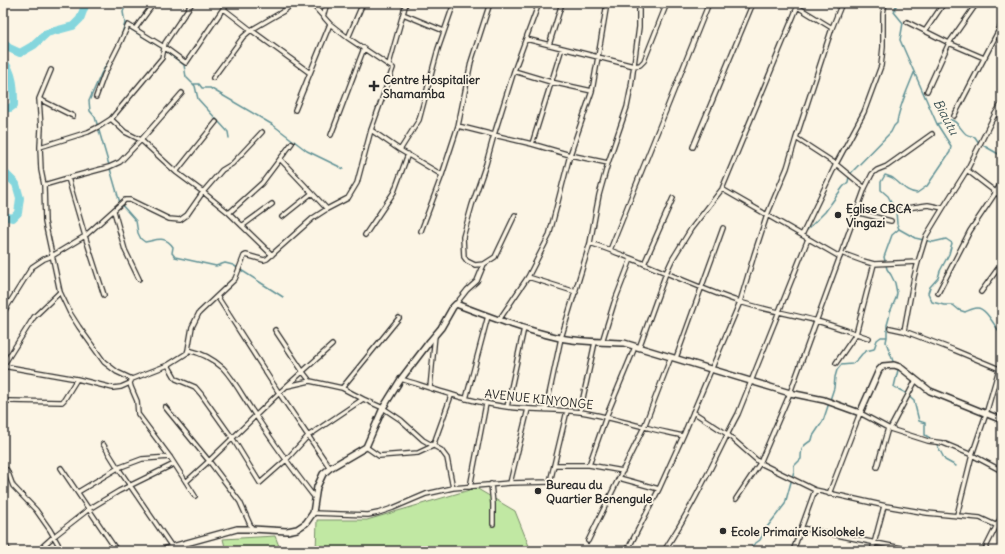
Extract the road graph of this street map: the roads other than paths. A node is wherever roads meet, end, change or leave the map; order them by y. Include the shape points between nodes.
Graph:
1 (154, 3) edge
2 (192, 3) edge
3 (228, 3) edge
4 (294, 3) edge
5 (311, 3) edge
6 (327, 3) edge
7 (363, 3) edge
8 (406, 3) edge
9 (454, 3) edge
10 (490, 3) edge
11 (533, 3) edge
12 (562, 3) edge
13 (607, 3) edge
14 (640, 3) edge
15 (667, 3) edge
16 (709, 3) edge
17 (753, 3) edge
18 (791, 3) edge
19 (842, 3) edge
20 (885, 3) edge
21 (944, 3) edge
22 (971, 3) edge
23 (539, 4) edge
24 (798, 5) edge
25 (976, 5) edge
26 (224, 9) junction
27 (403, 14) junction
28 (323, 17) junction
29 (907, 22) dead end
30 (330, 24) junction
31 (1002, 24) edge
32 (832, 28) junction
33 (135, 29) junction
34 (251, 30) junction
35 (444, 31) junction
36 (925, 31) junction
37 (348, 38) junction
38 (526, 39) junction
39 (949, 43) junction
40 (549, 45) junction
41 (164, 47) junction
42 (364, 48) junction
43 (562, 48) junction
44 (598, 57) junction
45 (984, 58) junction
46 (389, 64) junction
47 (634, 66) junction
48 (51, 70) dead end
49 (514, 71) junction
50 (310, 73) junction
51 (213, 78) dead end
52 (551, 82) junction
53 (592, 91) junction
54 (927, 91) dead end
55 (182, 93) dead end
56 (96, 97) dead end
57 (39, 99) junction
58 (1002, 103) edge
59 (295, 110) dead end
60 (995, 114) junction
61 (73, 116) dead end
62 (954, 116) dead end
63 (1002, 116) edge
64 (110, 119) junction
65 (216, 122) dead end
66 (458, 126) junction
67 (372, 130) junction
68 (262, 132) dead end
69 (932, 134) dead end
70 (331, 135) dead end
71 (494, 135) junction
72 (796, 138) junction
73 (141, 140) junction
74 (292, 143) dead end
75 (532, 144) junction
76 (40, 147) junction
77 (693, 147) dead end
78 (400, 150) junction
79 (408, 154) junction
80 (570, 155) junction
81 (280, 158) junction
82 (608, 163) junction
83 (836, 164) junction
84 (967, 170) junction
85 (176, 172) junction
86 (442, 175) junction
87 (68, 178) junction
88 (1002, 181) edge
89 (44, 185) junction
90 (865, 188) junction
91 (722, 189) junction
92 (203, 192) junction
93 (312, 192) junction
94 (996, 192) junction
95 (1002, 197) edge
96 (673, 198) dead end
97 (272, 204) dead end
98 (327, 208) junction
99 (900, 208) dead end
100 (943, 208) junction
101 (114, 211) junction
102 (856, 212) junction
103 (229, 213) junction
104 (515, 215) dead end
105 (767, 215) junction
106 (282, 217) dead end
107 (891, 221) dead end
108 (242, 226) junction
109 (723, 228) dead end
110 (421, 230) dead end
111 (365, 235) dead end
112 (802, 235) junction
113 (85, 236) junction
114 (808, 239) junction
115 (590, 243) junction
116 (610, 250) junction
117 (272, 255) junction
118 (840, 255) junction
119 (52, 256) junction
120 (631, 258) junction
121 (918, 262) junction
122 (1002, 263) edge
123 (484, 264) junction
124 (644, 264) junction
125 (874, 264) junction
126 (666, 273) junction
127 (528, 277) junction
128 (139, 279) dead end
129 (702, 288) junction
130 (60, 292) junction
131 (576, 292) junction
132 (981, 292) dead end
133 (938, 293) dead end
134 (104, 295) dead end
135 (217, 296) junction
136 (740, 302) junction
137 (456, 304) junction
138 (3, 311) edge
139 (779, 312) junction
140 (488, 316) junction
141 (399, 318) dead end
142 (499, 320) junction
143 (817, 321) junction
144 (524, 328) junction
145 (890, 328) dead end
146 (276, 330) dead end
147 (904, 331) junction
148 (856, 334) junction
149 (435, 335) junction
150 (561, 338) junction
151 (868, 338) dead end
152 (595, 342) junction
153 (602, 342) junction
154 (332, 345) dead end
155 (637, 347) junction
156 (188, 350) junction
157 (673, 357) junction
158 (836, 363) dead end
159 (168, 365) junction
160 (3, 366) edge
161 (712, 370) junction
162 (1000, 370) edge
163 (302, 372) junction
164 (77, 379) junction
165 (401, 380) junction
166 (916, 380) junction
167 (131, 381) junction
168 (310, 382) junction
169 (751, 382) junction
170 (287, 386) junction
171 (342, 388) junction
172 (430, 388) junction
173 (279, 393) junction
174 (790, 393) junction
175 (451, 396) junction
176 (362, 399) junction
177 (466, 400) junction
178 (9, 401) dead end
179 (486, 404) junction
180 (165, 407) dead end
181 (507, 407) junction
182 (383, 408) junction
183 (528, 409) junction
184 (546, 409) junction
185 (567, 411) junction
186 (580, 412) junction
187 (694, 412) junction
188 (860, 413) junction
189 (986, 414) junction
190 (255, 416) junction
191 (606, 416) junction
192 (1002, 420) edge
193 (644, 427) junction
194 (889, 429) junction
195 (727, 434) junction
196 (308, 436) junction
197 (683, 436) junction
198 (233, 438) junction
199 (103, 444) dead end
200 (434, 446) junction
201 (366, 447) junction
202 (972, 455) junction
203 (170, 457) junction
204 (286, 460) junction
205 (209, 461) junction
206 (760, 463) junction
207 (174, 464) junction
208 (554, 465) junction
209 (590, 465) junction
210 (876, 466) dead end
211 (61, 468) dead end
212 (118, 468) junction
213 (330, 468) junction
214 (7, 470) dead end
215 (623, 471) junction
216 (1002, 471) edge
217 (619, 478) junction
218 (186, 482) junction
219 (510, 483) junction
220 (491, 484) junction
221 (130, 486) junction
222 (470, 487) junction
223 (453, 488) junction
224 (659, 489) junction
225 (815, 490) junction
226 (78, 492) junction
227 (829, 494) junction
228 (195, 496) dead end
229 (315, 498) junction
230 (736, 499) dead end
231 (884, 506) junction
232 (89, 509) junction
233 (312, 513) junction
234 (957, 516) junction
235 (1002, 516) edge
236 (493, 524) dead end
237 (996, 525) junction
238 (802, 528) junction
239 (1002, 528) edge
240 (252, 529) junction
241 (53, 537) junction
242 (588, 540) dead end
243 (3, 541) edge
244 (874, 542) junction
245 (173, 549) edge
246 (9, 551) edge
247 (40, 551) edge
248 (62, 551) edge
249 (117, 551) edge
250 (161, 551) edge
251 (627, 551) edge
252 (664, 551) edge
253 (793, 551) edge
254 (872, 551) edge
255 (916, 551) edge
256 (984, 551) edge

1 - 33 street
2 - 41 street
3 - 26 street
4 - 34 street
5 - 28 street
6 - 28 street
7 - 37 street
8 - 27 street
9 - 35 street
10 - 66 street via 471,62
11 - 23 street
12 - 40 street
13 - 44 street
14 - 47 street
15 - 47 street via 644,61 640,66
16 - 116 street
17 - 77 street
18 - 24 street
19 - 32 street
20 - 83 street via 881,66 864,112
21 - 36 street
22 - 25 street
23 - 38 street
24 - 32 street
24 - 91 street
25 - 39 street
26 - 34 street
26 - 41 street via 186,63
27 - 35 street
27 - 46 street
28 - 30 street
29 - 36 street
30 - 37 street
30 - 50 street
31 - 45 street
32 - 72 street
33 - 41 street
33 - 56 street via 128,25
34 - 50 street
34 - 51 street via 243,36
35 - 78 street via 419,120
36 - 39 street
37 - 42 street
38 - 40 street
38 - 49 street
39 - 45 street
39 - 54 street
40 - 43 street
41 - 64 street via 162,58
42 - 46 street
42 - 70 street
43 - 44 street
43 - 52 street
44 - 47 street
44 - 53 street
45 - 62 street
46 - 67 street via 394,68
47 - 82 street via 627,107
48 - 57 street
49 - 52 street
49 - 71 street
50 - 59 street
52 - 53 street
52 - 75 street
53 - 80 street
55 - 73 street
57 - 61 street
57 - 76 street
58 - 60 street
60 - 63 street
60 - 84 street
64 - 73 street via 125,132
64 - 76 street via 88,132
65 - 85 street
66 - 71 street
66 - 86 street
67 - 78 street
67 - 98 street via 357,183 348,198
68 - 92 street
69 - 90 street via 872,174
71 - 75 street
71 - 123 street via 463,237 464,257 467,262
72 - 83 street
72 - 105 street via 787,168
73 - 85 street
73 - 87 street via 120,162 111,167
74 - 81 street
75 - 80 street
76 - 89 street
78 - 79 street
79 - 86 street
79 - 111 street via 394,192
80 - 82 street
80 - 127 street via 549,236
81 - 93 street
81 - 103 street via 262,183
82 - 115 street
83 - 90 street
83 - 112 street
84 - 94 street
84 - 100 street
85 - 92 street
86 - 110 street
87 - 89 street
87 - 113 street
88 - 94 street
89 - 119 street via 45,222
90 - 102 street
91 - 105 street
91 - 126 street via 691,229
92 - 101 street via 187,215 180,220 169,219 130,200 125,200
92 - 103 street
93 - 98 street
93 - 106 street
94 - 95 street
94 - 133 street via 970,231
96 - 124 street
97 - 108 street
98 - 117 street
99 - 100 street via 928,205
100 - 121 street via 926,236
101 - 113 street
101 - 128 street via 125,250
102 - 107 street
102 - 118 street
103 - 108 street
104 - 123 street via 495,257
105 - 112 street
105 - 136 street
108 - 117 street
109 - 129 street
112 - 114 street
113 - 119 street
113 - 134 street
114 - 118 street
114 - 139 street
115 - 116 street
115 - 131 street
116 - 120 street
117 - 135 street via 264,260 244,256 235,279
118 - 125 street
118 - 143 street
119 - 130 street
119 - 138 street via 32,267
120 - 124 street
120 - 153 street
121 - 125 street
121 - 147 street
122 - 132 street
123 - 137 street via 477,281
124 - 126 street
125 - 148 street
126 - 129 street
126 - 155 street
127 - 131 street
127 - 142 street
129 - 136 street
129 - 157 street
130 - 160 street via 34,317
130 - 167 street via 70,313 104,362
131 - 150 street
135 - 156 street via 199,313 192,327
135 - 173 street
136 - 139 street
136 - 161 street
137 - 140 street
137 - 149 street
139 - 143 street
139 - 169 street
140 - 142 street
140 - 177 street
141 - 171 street
142 - 144 street
143 - 148 street
143 - 174 street
144 - 150 street
144 - 181 street
145 - 147 street
146 - 163 street
147 - 162 street
148 - 151 street
148 - 158 street
149 - 165 street
149 - 172 street
150 - 152 street
150 - 184 street
152 - 153 street
152 - 186 street
153 - 155 street via 624,343
154 - 163 street
155 - 157 street
155 - 191 street
156 - 159 street
156 - 190 street via 211,359 224,369
157 - 161 street
157 - 193 street
159 - 167 street
159 - 198 street via 176,379 195,387
160 - 164 street
161 - 169 street
161 - 187 street
162 - 189 street
163 - 168 street
163 - 170 street
164 - 167 street via 113,388
164 - 178 street via 62,402
165 - 172 street, AVENUE KINYONGE
165 - 182 street
166 - 188 street via 900,367 883,366
166 - 189 street via 930,391
166 - 194 street
167 - 203 street via 138,414
168 - 170 street
168 - 171 street
169 - 174 street
169 - 195 street
170 - 173 street
171 - 176 street
172 - 175 street, AVENUE KINYONGE
173 - 190 street
173 - 196 street
174 - 188 street via 829,402
174 - 206 street
175 - 177 street, AVENUE KINYONGE
175 - 200 street
176 - 182 street
176 - 196 street
177 - 179 street, AVENUE KINYONGE
179 - 181 street, AVENUE KINYONGE
179 - 222 street
180 - 205 street
181 - 183 street, AVENUE KINYONGE
182 - 200 street
182 - 201 street
183 - 184 street, AVENUE KINYONGE
183 - 219 street
184 - 185 street, AVENUE KINYONGE
185 - 186 street, AVENUE KINYONGE
185 - 208 street
186 - 191 street, AVENUE KINYONGE
187 - 195 street
187 - 197 street
188 - 194 street
188 - 227 street
189 - 192 street
189 - 202 street
190 - 198 street
190 - 204 street
191 - 193 street, AVENUE KINYONGE
191 - 209 street
193 - 197 street, AVENUE KINYONGE
193 - 215 street
194 - 202 street via 943,443
194 - 210 street
195 - 206 street
195 - 252 street via 678,530
196 - 204 street
196 - 213 street
197 - 224 street
198 - 204 street via 260,483
198 - 205 street
199 - 212 street
200 - 201 street via 418,452 379,456
200 - 223 street via 441,450 446,458
201 - 213 street
202 - 216 street
202 - 234 street
203 - 207 street
203 - 212 street via 142,459
204 - 229 street
205 - 218 street
205 - 240 street via 240,502
206 - 225 street
206 - 230 street
207 - 218 street
207 - 221 street
208 - 209 street
208 - 219 street via 550,482
209 - 215 street
211 - 226 street
212 - 221 street
212 - 226 street
213 - 229 street via 323,474
214 - 241 street via 13,486 36,510
215 - 217 street
217 - 224 street
217 - 242 street
218 - 228 street
219 - 220 street
220 - 222 street
220 - 236 street
221 - 232 street
221 - 245 street
222 - 223 street
223 - 233 street via 426,494 368,515
224 - 251 street
225 - 227 street
225 - 238 street
226 - 232 street
227 - 231 street
229 - 233 street
231 - 234 street
231 - 244 street
232 - 241 street
232 - 249 street
233 - 240 street via 306,523 294,530
234 - 237 street via 980,518
235 - 237 street
237 - 239 street
237 - 256 street
238 - 244 street
238 - 253 street
240 - 245 street via 237,529
241 - 247 street
241 - 248 street
243 - 246 street
244 - 254 street
244 - 255 street
245 - 250 street

